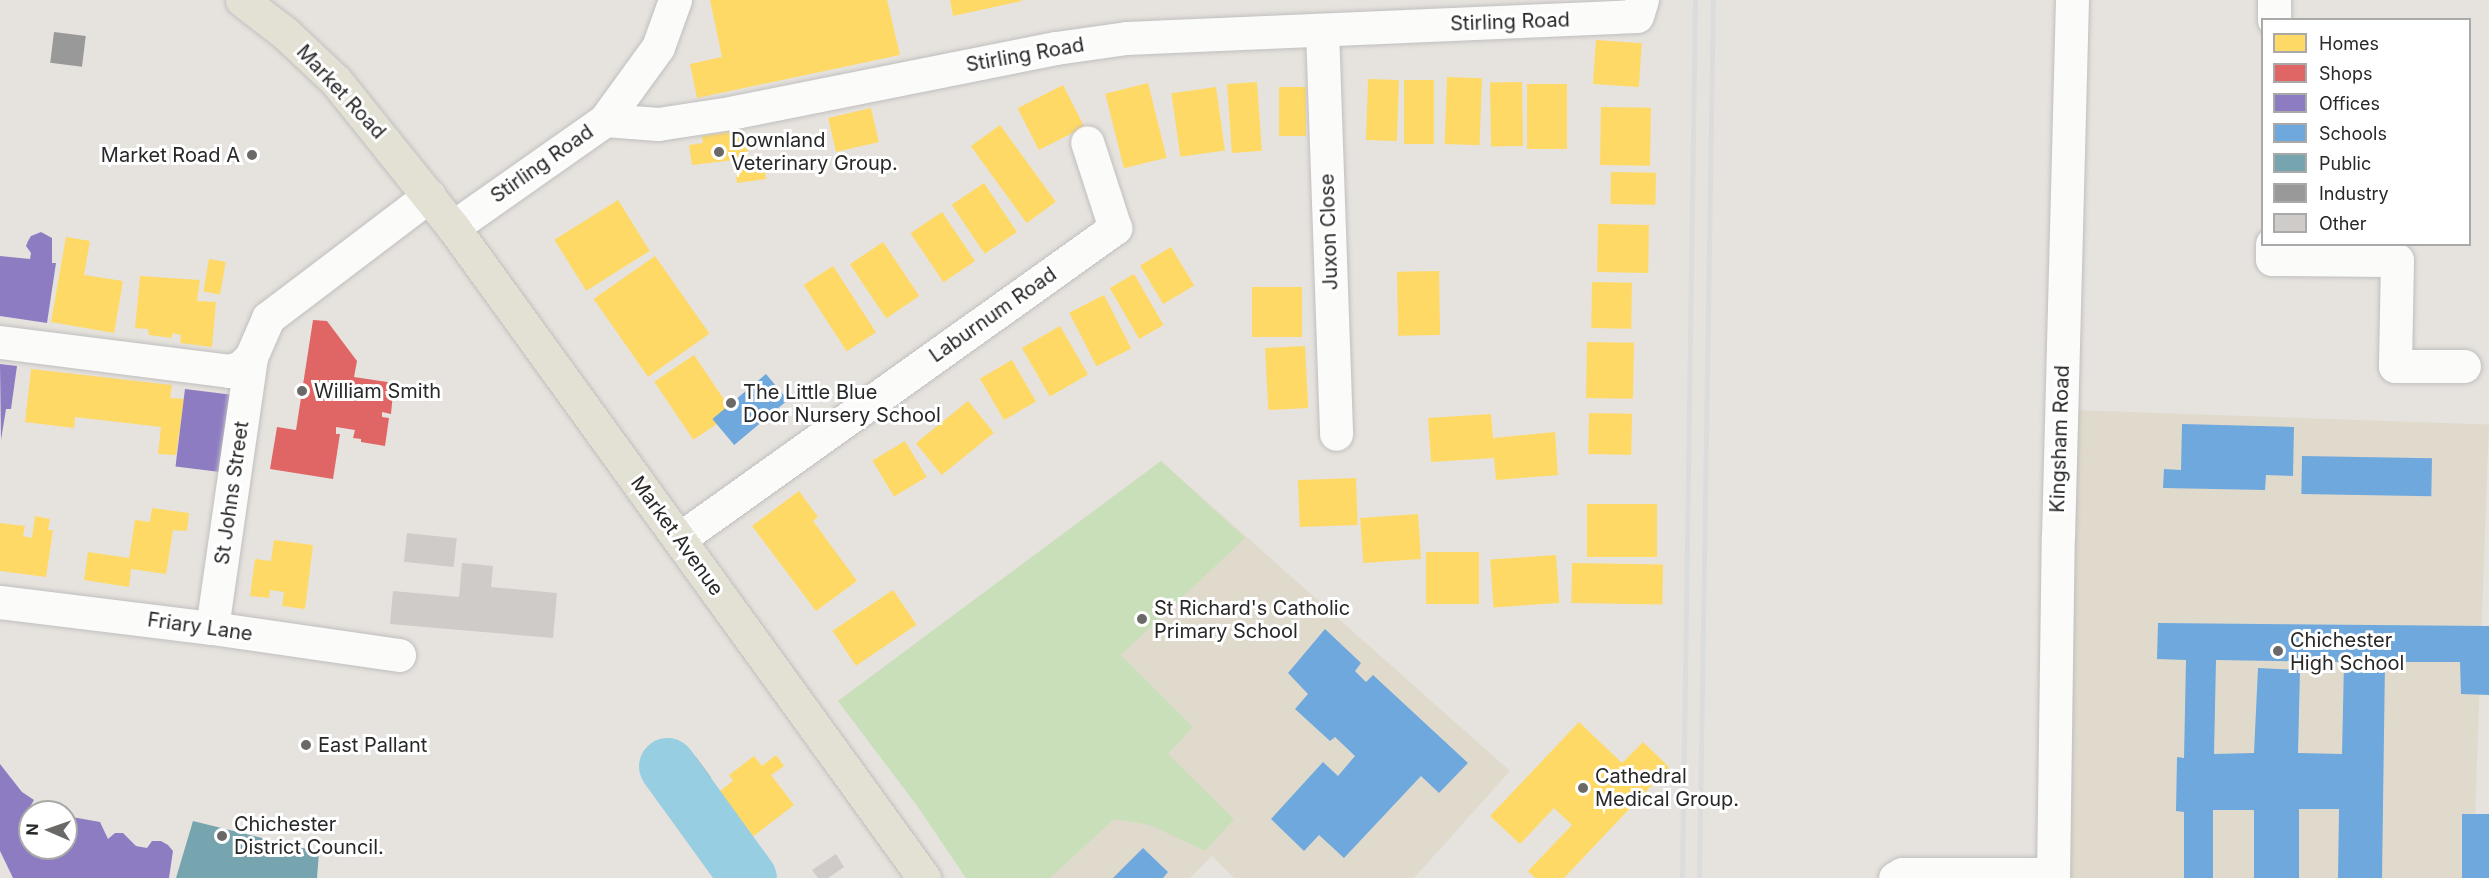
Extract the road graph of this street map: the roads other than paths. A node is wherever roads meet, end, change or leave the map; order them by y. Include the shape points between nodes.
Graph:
1 (242, 0) edge
2 (675, 0) edge
3 (2072, 0) edge
4 (2274, 0) edge
5 (1639, 8) edge
6 (2274, 18) edge
7 (1339, 19) edge
8 (605, 120) junction
9 (1087, 142) dead end
10 (429, 196) junction
11 (453, 227) junction
12 (2272, 246) edge
13 (0, 342) edge
14 (251, 357) junction
15 (2464, 366) dead end
16 (1336, 434) dead end
17 (679, 539) junction
18 (0, 602) edge
19 (212, 628) junction
20 (399, 655) dead end
21 (2053, 876) edge
22 (924, 878) edge
23 (1895, 878) edge

1 - 10 main road, Market Road via 285,33 336,81
2 - 8 street via 658,47
3 - 21 street, Kingsham Road
4 - 6 street
5 - 7 street, Stirling Road
7 - 8 street, Stirling Road via 1056,48 658,124
7 - 16 street, Juxon Close
8 - 11 street, Stirling Road
9 - 17 street, Laburnum Road via 1115,228
10 - 11 main road, Market Avenue
10 - 14 street, St Johns Street via 268,318
11 - 17 main road, Market Avenue
12 - 15 street via 2272,259 2397,260 2395,366
13 - 14 street via 230,370 241,367
14 - 19 street, St Johns Street
17 - 22 main road, Market Avenue
18 - 19 street, Friary Lane
19 - 20 street, Friary Lane
21 - 23 street via 1902,874

